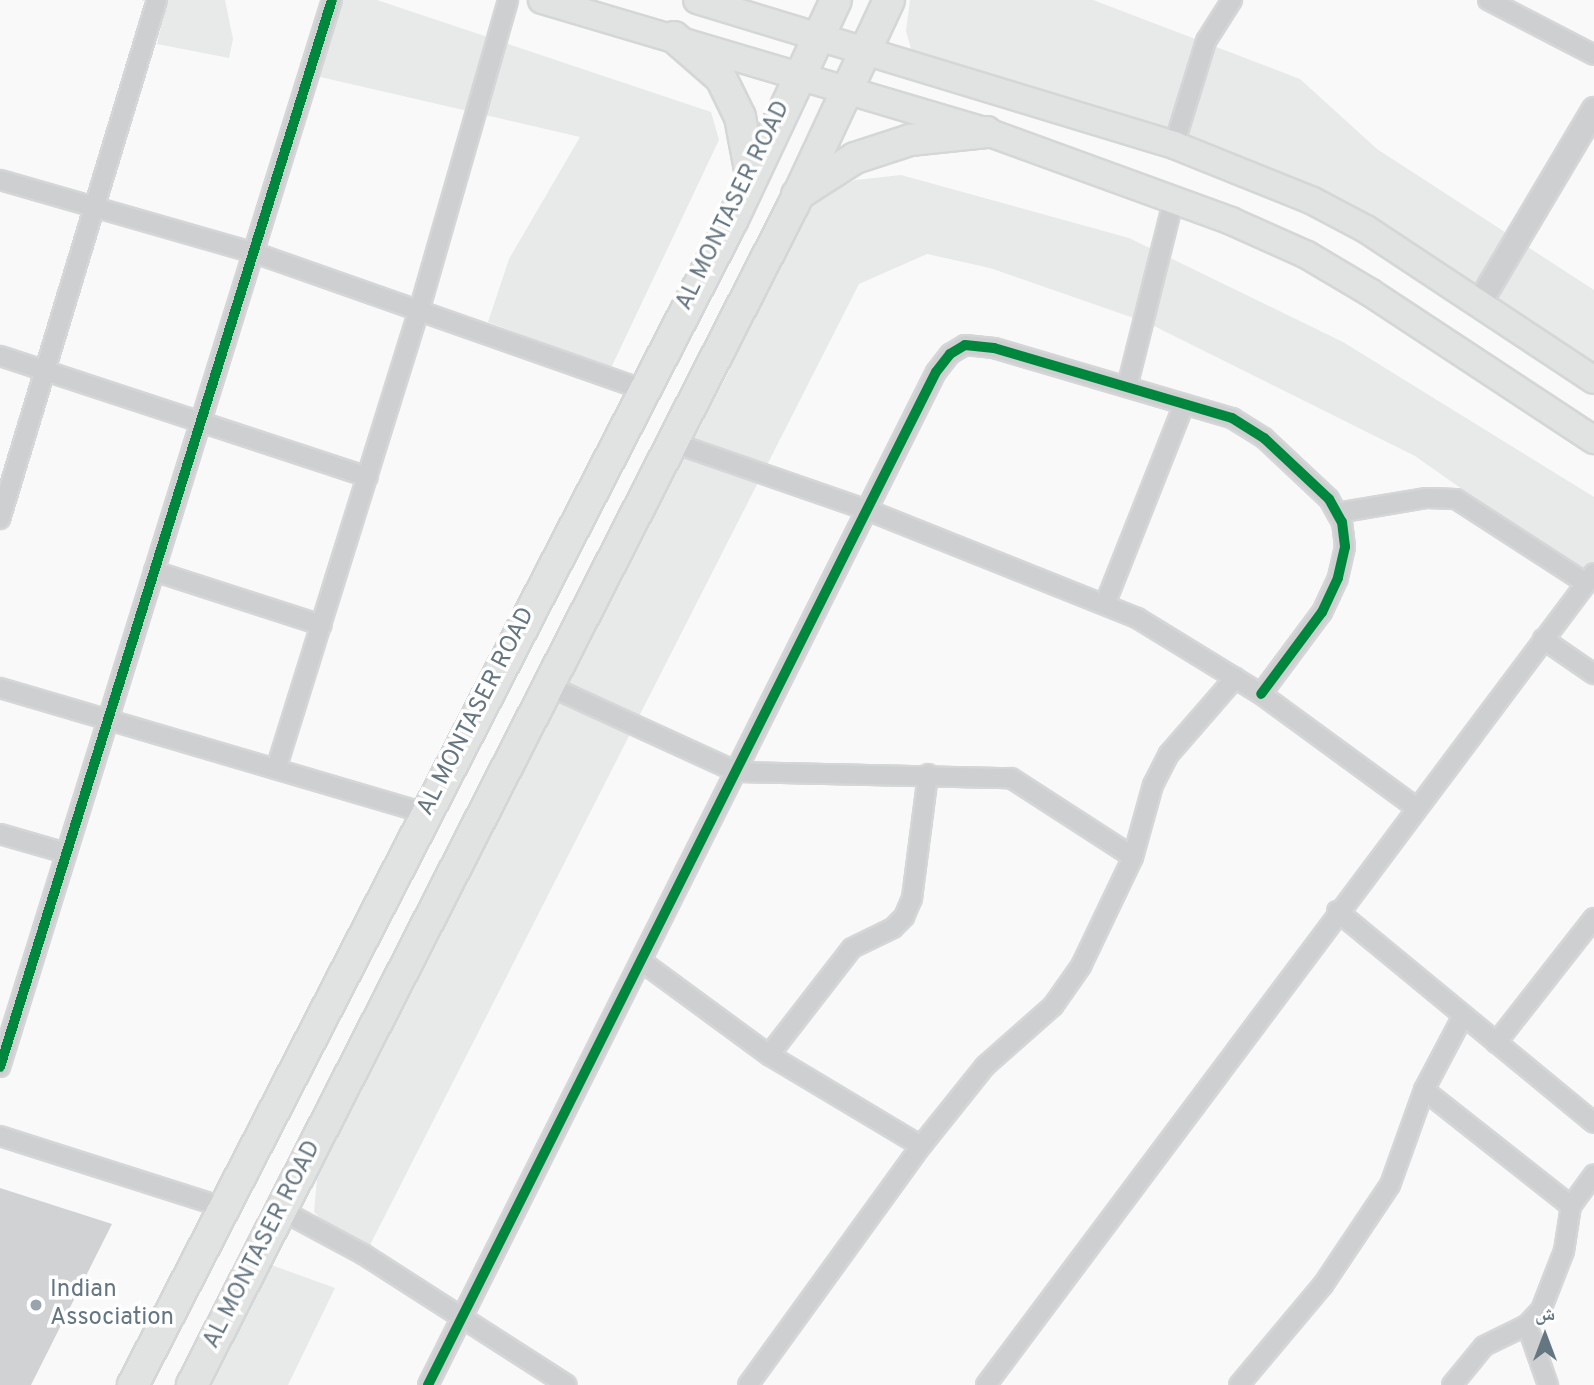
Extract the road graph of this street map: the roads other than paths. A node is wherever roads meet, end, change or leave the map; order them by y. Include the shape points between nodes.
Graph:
1 (157, 0) edge
2 (332, 0) edge
3 (508, 0) edge
4 (542, 0) edge
5 (697, 0) edge
6 (836, 0) edge
7 (889, 0) edge
8 (1232, 0) edge
9 (1488, 0) edge
10 (674, 37) junction
11 (817, 37) junction
12 (863, 51) junction
13 (1594, 55) edge
14 (797, 76) junction
15 (844, 92) junction
16 (1594, 109) edge
17 (987, 132) junction
18 (1174, 145) junction
19 (751, 175) junction
20 (0, 180) edge
21 (797, 195) junction
22 (1173, 203) junction
23 (96, 205) junction
24 (255, 253) junction
25 (1478, 304) junction
26 (419, 311) junction
27 (0, 356) edge
28 (45, 370) junction
29 (1594, 380) edge
30 (1127, 387) junction
31 (641, 388) junction
32 (1184, 404) junction
33 (201, 420) junction
34 (1594, 440) edge
35 (671, 443) junction
36 (368, 477) junction
37 (867, 510) junction
38 (1336, 513) junction
39 (0, 519) edge
40 (154, 571) junction
41 (1590, 578) edge
42 (1105, 604) junction
43 (321, 625) junction
44 (1543, 639) junction
45 (1594, 674) edge
46 (1235, 678) junction
47 (547, 685) junction
48 (0, 688) edge
49 (1261, 694) junction
50 (108, 719) junction
51 (276, 769) junction
52 (737, 772) junction
53 (928, 774) junction
54 (1414, 806) junction
55 (425, 813) junction
56 (0, 834) edge
57 (66, 853) junction
58 (1133, 857) junction
59 (1337, 911) junction
60 (1594, 918) edge
61 (641, 961) junction
62 (1463, 1016) junction
63 (1496, 1043) junction
64 (769, 1055) junction
65 (0, 1067) edge
66 (1424, 1090) junction
67 (1594, 1123) edge
68 (0, 1136) edge
69 (920, 1146) junction
70 (1594, 1174) edge
71 (1571, 1206) junction
72 (225, 1208) junction
73 (281, 1210) junction
74 (461, 1315) junction
75 (1527, 1325) junction
76 (133, 1385) edge
77 (192, 1385) edge
78 (428, 1385) edge
79 (567, 1385) edge
80 (748, 1385) edge
81 (986, 1385) edge
82 (1240, 1385) edge
83 (1452, 1385) edge
84 (1548, 1385) edge

1 - 23 street
2 - 24 street
3 - 26 street
4 - 10 main road
5 - 11 main road
6 - 11 main road, AL MONTASER ROAD
7 - 12 main road, AL MONTASER ROAD
8 - 18 street via 1206,41
9 - 13 street
10 - 14 main road
10 - 19 main road via 721,78 740,117
11 - 12 main road
11 - 14 main road, AL MONTASER ROAD
12 - 15 main road, AL MONTASER ROAD
12 - 18 main road
14 - 15 main road
14 - 19 main road, AL MONTASER ROAD
15 - 17 main road
15 - 21 main road, AL MONTASER ROAD
16 - 25 street
17 - 21 main road via 910,140 855,158
17 - 22 main road
18 - 25 main road via 1344,218
19 - 31 main road, AL MONTASER ROAD
20 - 23 street
21 - 35 main road, AL MONTASER ROAD
22 - 30 street
22 - 34 main road via 1307,255
23 - 24 street
23 - 28 street
24 - 26 street
24 - 33 street
25 - 29 main road
26 - 31 street
26 - 36 street
27 - 28 street
28 - 33 street
28 - 39 street
30 - 32 street
30 - 37 street via 993,348 965,345 936,372
31 - 55 main road, AL MONTASER ROAD
32 - 38 street via 1232,418 1264,438
32 - 42 street
33 - 36 street
33 - 40 street
35 - 37 street
35 - 47 main road, AL MONTASER ROAD
36 - 43 street
37 - 42 street
37 - 52 street
38 - 41 street via 1427,498 1456,499
38 - 49 street via 1345,547 1338,578 1322,612
40 - 43 street
40 - 50 street
41 - 44 street
42 - 46 street
43 - 51 street
44 - 45 street
44 - 54 street
46 - 49 street
46 - 58 street via 1169,754 1153,785
47 - 52 street
47 - 73 main road, AL MONTASER ROAD
48 - 50 street
49 - 54 street
50 - 51 street
50 - 57 street
51 - 55 street
52 - 53 street
52 - 61 street
53 - 58 street via 1011,778
53 - 64 street via 912,898 904,917 893,928 852,948
54 - 59 street
55 - 72 main road, AL MONTASER ROAD
56 - 57 street
57 - 65 street
58 - 69 street via 1081,966 1053,1006 985,1066
59 - 62 street
59 - 81 street
60 - 63 street
61 - 64 street
61 - 74 street
62 - 63 street
62 - 66 street
63 - 67 street
64 - 69 street
66 - 71 street
66 - 82 street via 1390,1185 1354,1244
68 - 72 street
69 - 80 street
70 - 71 street
71 - 75 street via 1550,1291
72 - 76 main road, AL MONTASER ROAD
73 - 74 street
73 - 77 main road, AL MONTASER ROAD
74 - 78 street
74 - 79 street
75 - 83 street via 1484,1346
75 - 84 street

